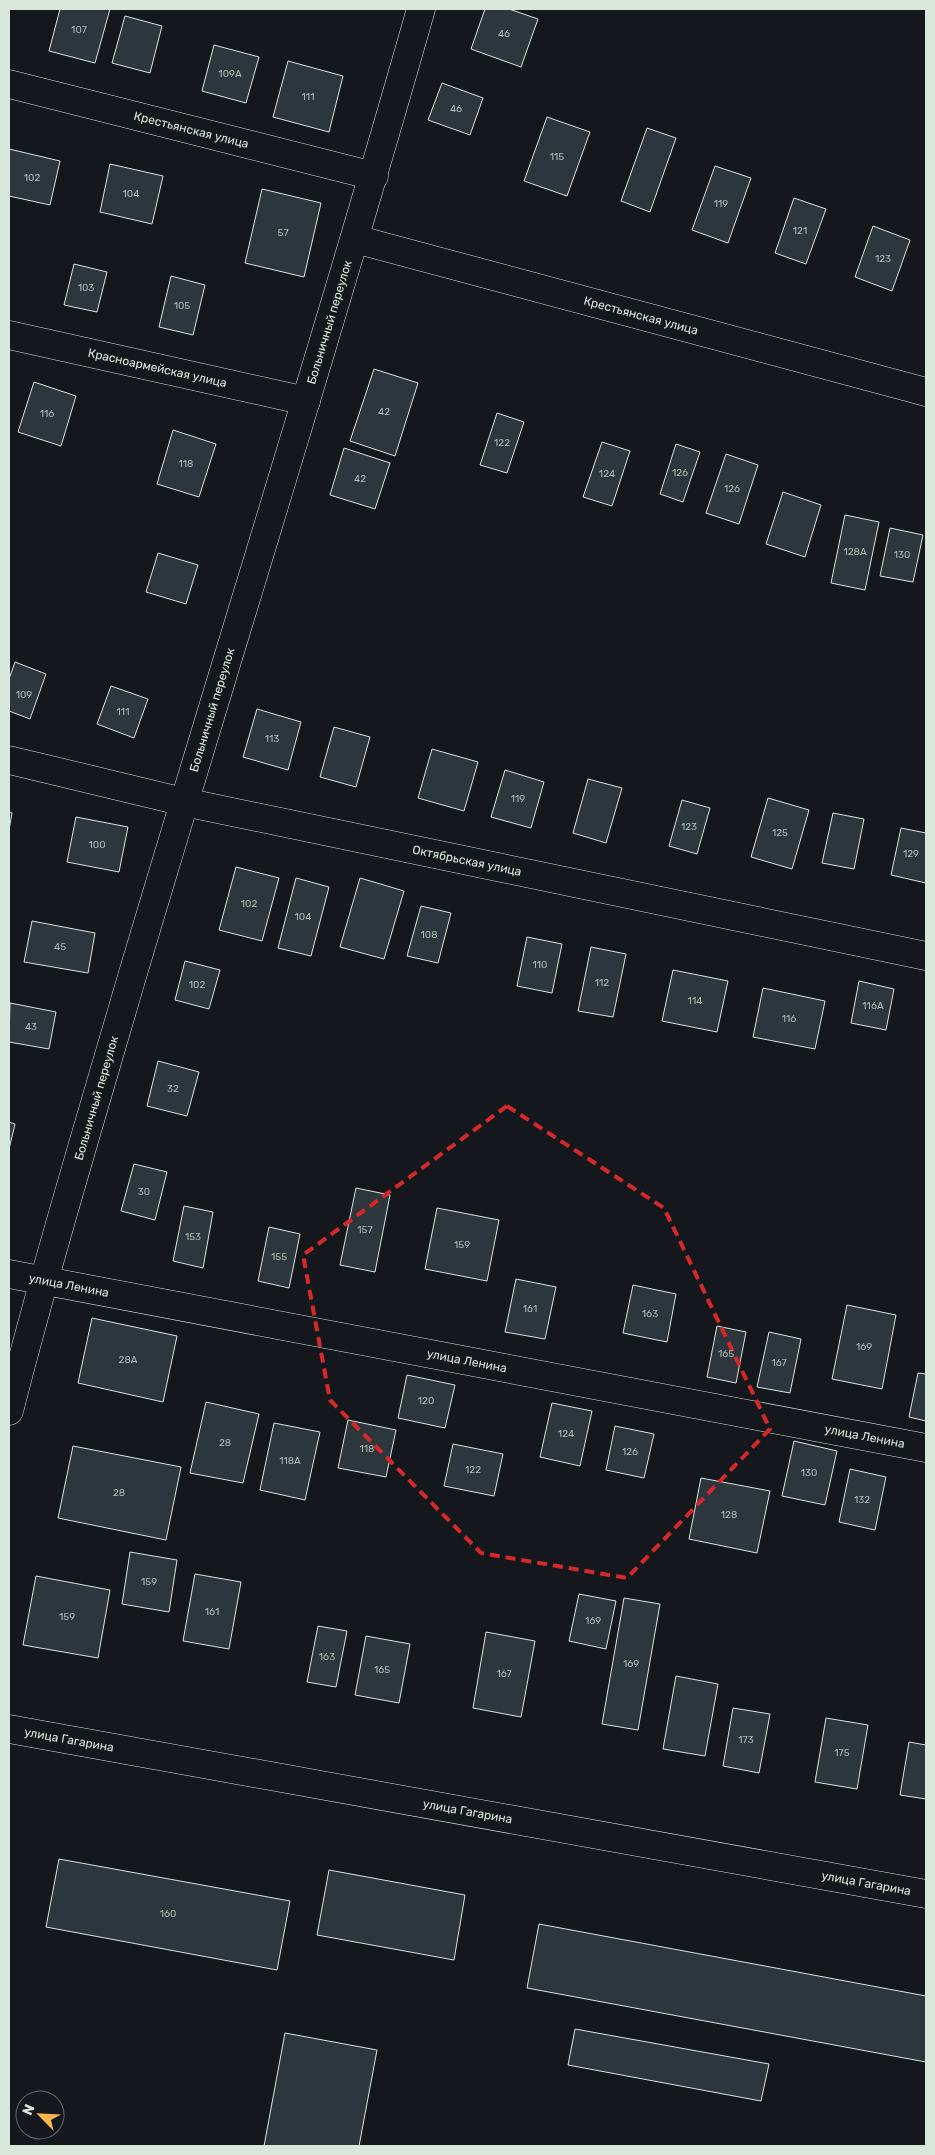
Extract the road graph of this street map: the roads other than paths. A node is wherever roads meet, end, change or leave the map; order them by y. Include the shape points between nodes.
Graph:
1 (421, 9) edge
2 (9, 84) edge
3 (374, 176) junction
4 (355, 239) junction
5 (9, 336) edge
6 (926, 392) edge
7 (306, 401) junction
8 (9, 760) edge
9 (184, 802) junction
10 (926, 956) edge
11 (9, 1274) edge
12 (42, 1280) junction
13 (9, 1411) edge
14 (926, 1448) edge
15 (9, 1730) edge
16 (926, 1894) edge

1 - 3 street, Больничный переулок
2 - 3 street, Крестьянская улица
3 - 4 street, Больничный переулок
4 - 6 street, Крестьянская улица
4 - 7 street, Больничный переулок
5 - 7 street, Красноармейская улица
7 - 9 street, Больничный переулок
8 - 9 street, Октябрьская улица
9 - 10 street, Октябрьская улица
9 - 12 street, Больничный переулок
11 - 12 street, улица Ленина
12 - 13 street, Больничный переулок
12 - 14 street, улица Ленина
15 - 16 street, улица Гагарина

